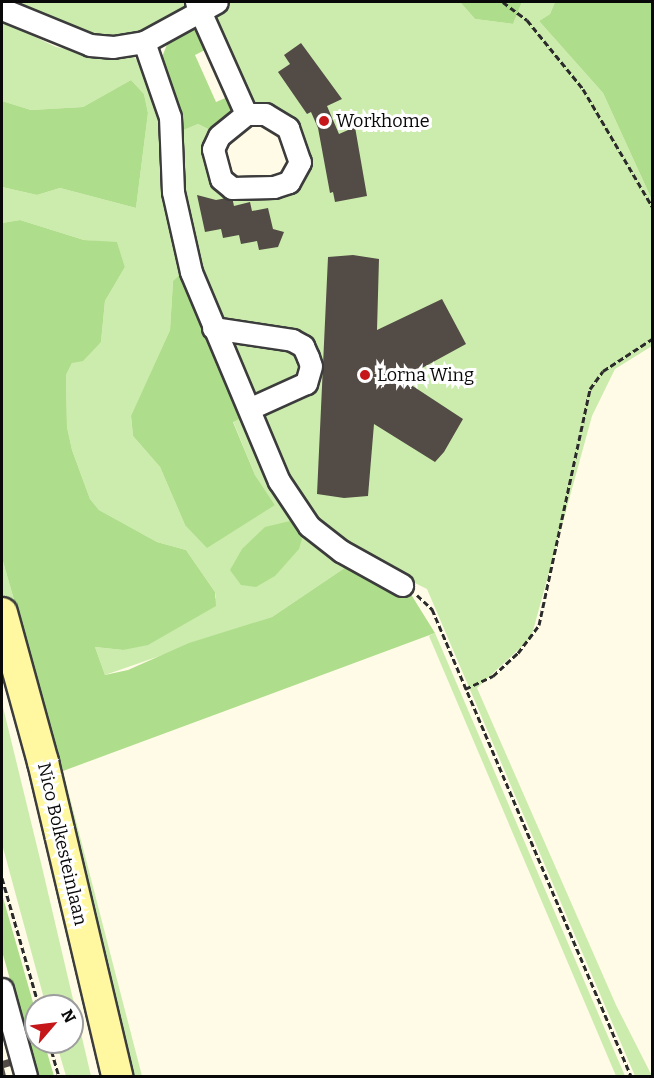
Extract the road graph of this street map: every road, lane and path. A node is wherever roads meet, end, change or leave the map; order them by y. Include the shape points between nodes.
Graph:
1 (503, 2) edge
2 (205, 4) edge
3 (2, 9) edge
4 (144, 42) junction
5 (246, 114) dead end
6 (652, 206) edge
7 (213, 328) junction
8 (652, 339) edge
9 (251, 408) junction
10 (402, 585) joint
11 (3, 627) edge
12 (2, 684) edge
13 (465, 689) junction
14 (2, 878) edge
15 (2, 989) edge
16 (36, 994) edge
17 (52, 1054) edge
18 (27, 1077) edge
19 (59, 1077) edge
20 (97, 1077) edge
21 (117, 1077) edge
22 (631, 1077) edge

1 - 6 path via 527,20 583,89
2 - 4 street
2 - 5 street
3 - 4 street via 90,45 131,46
4 - 7 street via 170,117 173,192 182,235
7 - 9 street
7 - 9 street via 292,340 303,346 311,366 306,383
8 - 13 path via 603,371 590,390 539,625 518,653 493,676
9 - 10 street via 279,481 309,526 341,551
10 - 13 path via 432,609
11 - 21 street, Nico Bolkesteinlaan via 43,762
12 - 20 street, Nico Bolkesteinlaan
13 - 22 path
14 - 16 path
15 - 18 street
17 - 19 path

